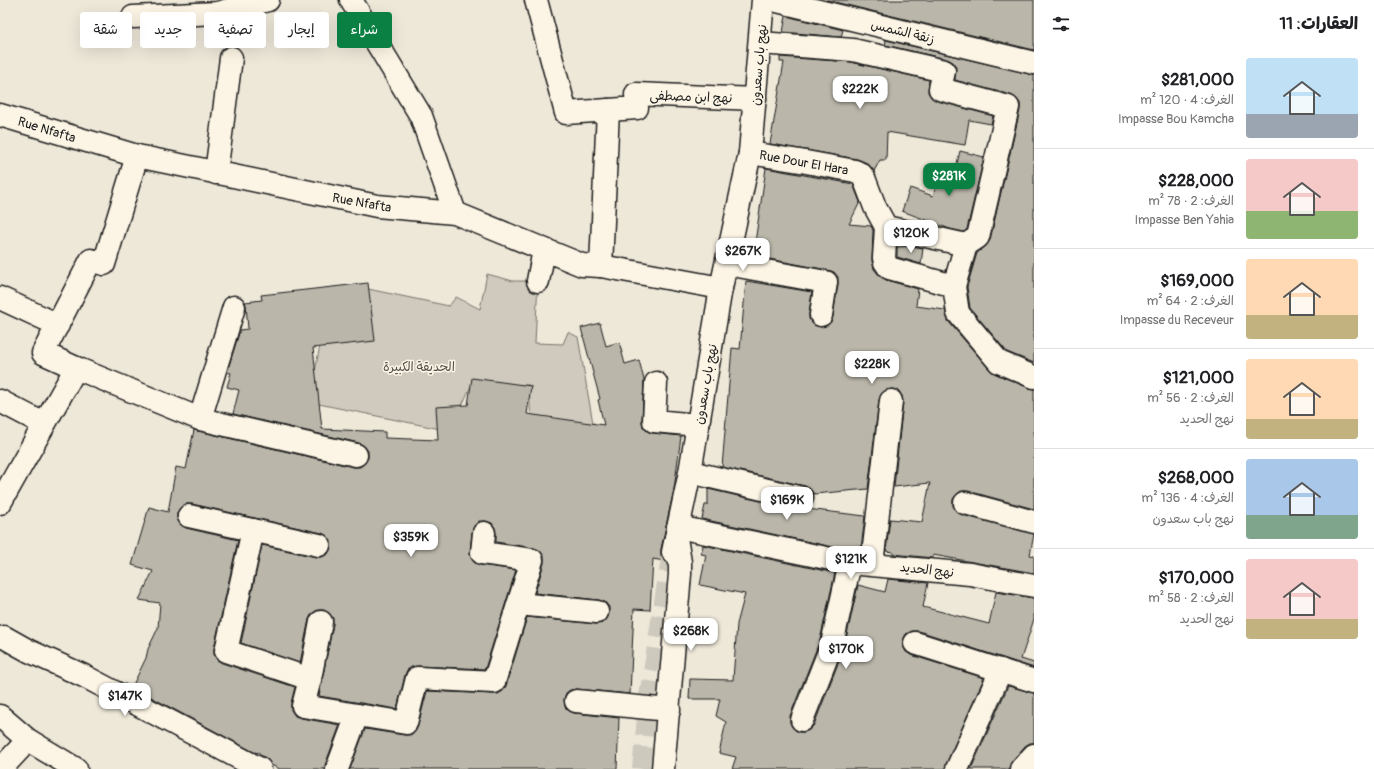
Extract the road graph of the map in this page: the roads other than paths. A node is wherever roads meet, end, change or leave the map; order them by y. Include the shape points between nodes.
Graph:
1 (268, 0) edge
2 (351, 0) edge
3 (536, 0) edge
4 (763, 0) edge
5 (773, 0) edge
6 (133, 17) dead end
7 (760, 43) junction
8 (231, 58) dead end
9 (1034, 63) edge
10 (755, 99) junction
11 (608, 110) junction
12 (0, 114) edge
13 (750, 153) junction
14 (137, 156) junction
15 (216, 173) junction
16 (455, 213) junction
17 (886, 227) junction
18 (966, 245) junction
19 (544, 250) junction
20 (727, 264) junction
21 (601, 266) junction
22 (538, 281) dead end
23 (954, 286) junction
24 (722, 288) junction
25 (0, 298) edge
26 (234, 307) dead end
27 (821, 315) dead end
28 (58, 325) junction
29 (76, 368) junction
30 (1034, 377) edge
31 (656, 383) dead end
32 (0, 400) edge
33 (891, 401) dead end
34 (200, 419) junction
35 (44, 424) junction
36 (698, 425) junction
37 (356, 455) dead end
38 (690, 472) junction
39 (802, 498) dead end
40 (965, 502) dead end
41 (0, 503) edge
42 (189, 516) dead end
43 (1034, 522) edge
44 (253, 530) junction
45 (484, 532) dead end
46 (675, 539) junction
47 (319, 545) dead end
48 (850, 563) junction
49 (872, 564) junction
50 (1034, 586) edge
51 (519, 604) junction
52 (597, 612) dead end
53 (321, 622) dead end
54 (4, 637) dead end
55 (915, 643) dead end
56 (1001, 670) junction
57 (310, 679) junction
58 (1034, 681) edge
59 (576, 701) dead end
60 (669, 710) junction
61 (357, 715) junction
62 (0, 716) edge
63 (802, 720) dead end
64 (28, 740) junction
65 (1034, 755) edge
66 (1, 769) edge
67 (76, 769) edge
68 (260, 769) edge
69 (337, 769) edge
70 (663, 769) edge
71 (957, 769) edge
72 (1021, 769) edge

1 - 6 street via 217,12
2 - 16 street via 421,116
3 - 11 street, نهج ابن مصطفى via 566,113
4 - 7 street, نهج باب سعدون
5 - 9 street, زنقة الشمس
7 - 10 street, نهج باب سعدون
7 - 18 street via 853,50 944,71 940,89 1008,107 978,237
8 - 15 street
10 - 11 street, نهج ابن مصطفى via 636,94 638,108
10 - 13 street, نهج باب سعدون
11 - 21 street
12 - 14 street, Rue Nfafta
13 - 17 street, Rue Dour El Hara via 856,171 864,178
13 - 20 street, نهج باب سعدون
14 - 15 street, Rue Nfafta
14 - 28 street via 104,264 91,260
15 - 16 street, Rue Nfafta via 377,206
16 - 19 street, Rue Nfafta
17 - 18 street
17 - 23 street via 884,258 889,268
18 - 23 street
19 - 21 street, Rue Nfafta via 582,265
19 - 22 street
20 - 24 street, نهج باب سعدون
20 - 27 street via 826,282
21 - 24 street, Rue Nfafta
23 - 30 street via 958,313 999,362
24 - 36 street, نهج باب سعدون
25 - 28 street
26 - 34 street
28 - 29 street via 43,353
29 - 34 street
29 - 35 street
31 - 36 street via 654,421
32 - 35 street
33 - 49 street
34 - 37 street
35 - 41 street
36 - 38 street, نهج باب سعدون
38 - 39 street
38 - 46 street, نهج باب سعدون
40 - 43 street
42 - 44 street
44 - 47 street
44 - 57 street via 226,651
45 - 51 street via 482,553 532,560
46 - 48 street, نهج الحديد
46 - 60 street, نهج باب سعدون via 680,574
48 - 49 street, نهج الحديد
48 - 63 street via 832,644
49 - 50 street, نهج الحديد via 970,574
51 - 52 street
51 - 61 street via 494,682 417,678 406,723
53 - 57 street
54 - 68 street
55 - 56 street
56 - 58 street
56 - 71 street
57 - 61 street via 303,706
59 - 60 street
60 - 70 street, نهج باب سعدون
61 - 69 street
62 - 64 street
64 - 66 street
64 - 67 street
65 - 72 street

